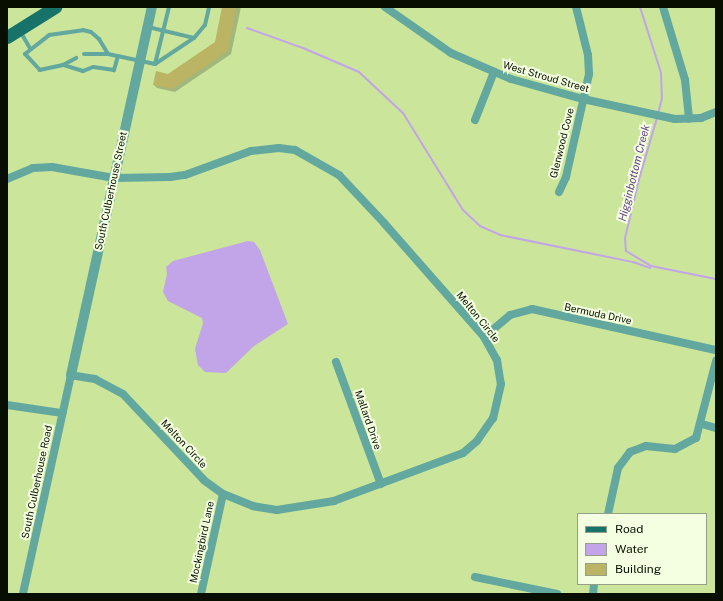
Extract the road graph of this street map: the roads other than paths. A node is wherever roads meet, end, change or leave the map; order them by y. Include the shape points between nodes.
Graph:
1 (55, 7) edge
2 (152, 7) edge
3 (169, 7) edge
4 (209, 7) edge
5 (386, 7) edge
6 (576, 7) edge
7 (663, 7) edge
8 (147, 27) junction
9 (19, 29) junction
10 (162, 31) junction
11 (7, 36) edge
12 (194, 38) junction
13 (30, 48) junction
14 (84, 54) dead end
15 (108, 54) junction
16 (118, 56) junction
17 (76, 58) dead end
18 (140, 62) junction
19 (155, 64) junction
20 (63, 65) junction
21 (494, 72) junction
22 (583, 99) junction
23 (716, 112) edge
24 (689, 119) junction
25 (475, 120) dead end
26 (114, 178) junction
27 (7, 180) edge
28 (559, 192) dead end
29 (484, 337) junction
30 (716, 350) edge
31 (716, 361) edge
32 (336, 362) dead end
33 (71, 375) junction
34 (7, 405) edge
35 (62, 413) junction
36 (702, 424) junction
37 (716, 428) edge
38 (381, 484) junction
39 (223, 494) junction
40 (608, 513) edge
41 (475, 576) dead end
42 (23, 594) edge
43 (201, 594) edge
44 (557, 594) edge

1 - 9 main road
2 - 8 street, South Culberhouse Street
3 - 10 lane
4 - 12 lane via 205,25
5 - 21 street, West Stroud Street via 451,53
6 - 22 street, Glenwood Cove via 590,67
7 - 24 street via 685,80
8 - 10 lane
8 - 18 street, South Culberhouse Street
9 - 11 main road
9 - 13 lane
10 - 12 lane
10 - 19 lane
12 - 19 lane
13 - 15 lane via 49,35 83,30 91,32 99,39
13 - 20 lane via 25,54 37,70
14 - 15 lane
15 - 16 lane
16 - 18 lane
16 - 20 lane via 114,70 93,67 83,71
17 - 20 lane
18 - 19 lane
18 - 26 street, South Culberhouse Street
21 - 22 street, West Stroud Street
21 - 25 street
22 - 24 street, West Stroud Street via 675,119
22 - 28 street, Glenwood Cove via 566,177
23 - 24 street, West Stroud Street via 707,117
26 - 27 street, Melton Circle via 52,167 28,170
26 - 29 street, Melton Circle via 170,177 251,151 279,148 295,150 326,166 346,182
26 - 33 street, South Culberhouse Street
29 - 30 street, Bermuda Drive via 510,315 532,309
29 - 38 street, Melton Circle via 497,360 501,384 498,406 487,429 463,454
31 - 36 street
32 - 38 street, Mallard Drive
33 - 35 street, South Culberhouse Road
33 - 39 street, Melton Circle via 95,379 122,394 204,480
34 - 35 street
35 - 42 street, South Culberhouse Road
36 - 37 street
36 - 40 street via 696,438 682,447 668,449 646,446 634,449 623,458 616,474
38 - 39 street, Melton Circle via 334,501 289,509 253,506
39 - 43 street, Mockingbird Lane
41 - 44 street

